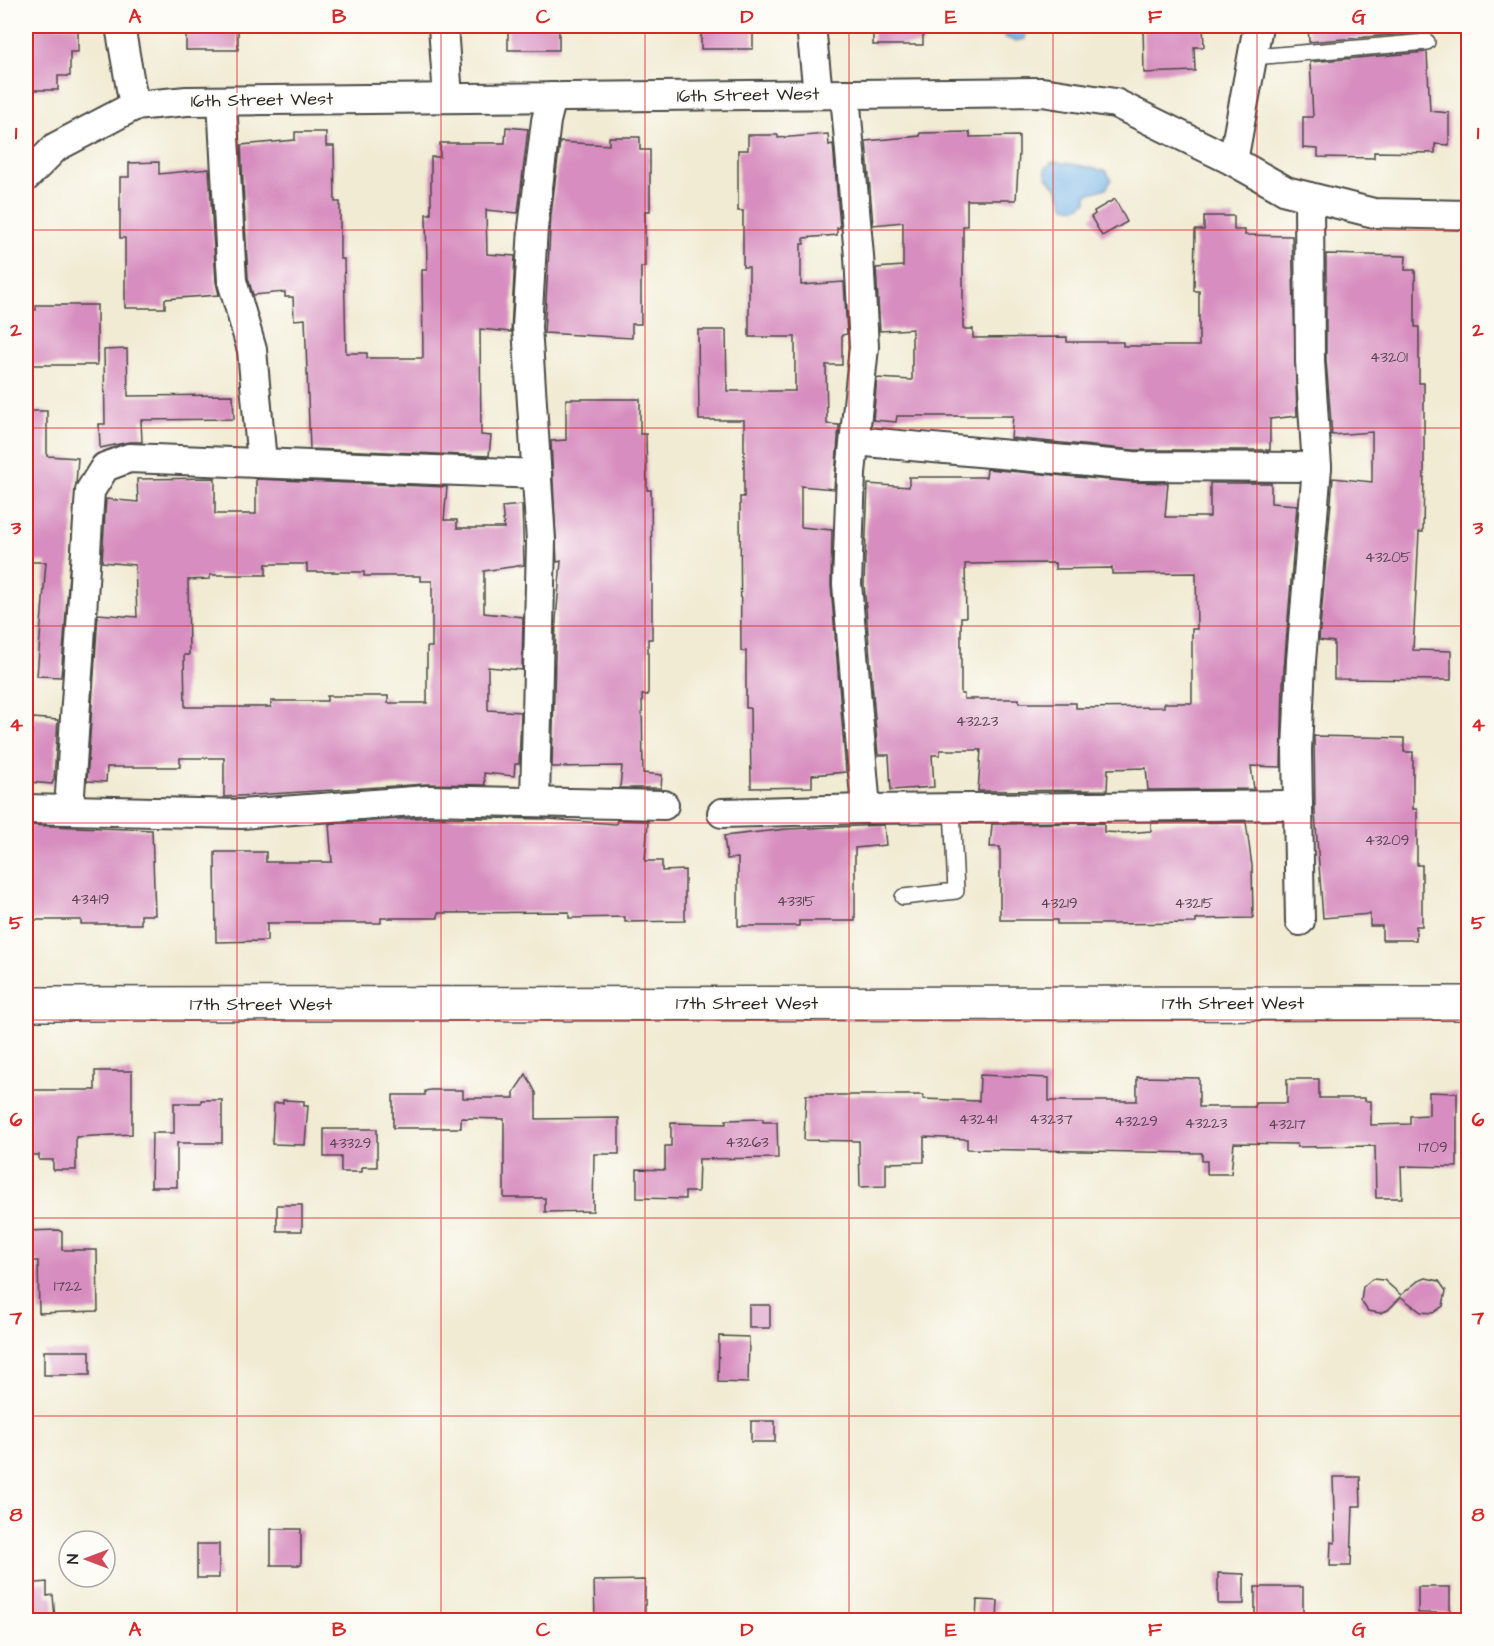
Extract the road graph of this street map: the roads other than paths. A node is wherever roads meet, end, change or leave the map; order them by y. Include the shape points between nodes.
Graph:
1 (120, 26) edge
2 (443, 26) edge
3 (811, 26) edge
4 (1258, 26) edge
5 (1427, 42) dead end
6 (1254, 57) junction
7 (832, 94) junction
8 (552, 97) junction
9 (448, 98) junction
10 (222, 101) junction
11 (134, 106) junction
12 (1233, 161) junction
13 (26, 177) edge
14 (1309, 197) junction
15 (1468, 215) edge
16 (855, 441) junction
17 (262, 463) junction
18 (1317, 467) junction
19 (537, 474) junction
20 (535, 801) junction
21 (664, 805) dead end
22 (1298, 805) junction
23 (26, 808) edge
24 (866, 808) junction
25 (952, 808) junction
26 (69, 809) junction
27 (722, 813) dead end
28 (903, 897) dead end
29 (1300, 921) dead end
30 (1468, 1003) edge
31 (26, 1004) edge

1 - 11 street
2 - 9 street
3 - 7 street
4 - 6 street
5 - 6 lane
6 - 12 street
7 - 8 street, 16th Street West
7 - 12 street, 16th Street West via 1042,92 1115,103
7 - 16 street via 860,256 864,347
8 - 9 street, 16th Street West
8 - 19 street via 533,228 527,327
9 - 10 street, 16th Street West
10 - 11 street, 16th Street West
10 - 17 street via 232,281 252,350
11 - 13 street, 16th Street West via 56,147
12 - 14 street, 16th Street West via 1286,191
14 - 15 street, 16th Street West via 1374,213
14 - 18 street via 1310,361
16 - 18 street via 1133,466
16 - 24 street via 847,584
17 - 19 street
17 - 26 street via 129,458 105,467 90,491
18 - 22 street via 1301,661
19 - 20 street via 541,541
20 - 21 street
20 - 26 street via 427,800 241,814
22 - 25 street
22 - 29 street
23 - 26 street
24 - 25 street
24 - 27 street
25 - 28 lane via 956,891
30 - 31 street, 17th Street West

